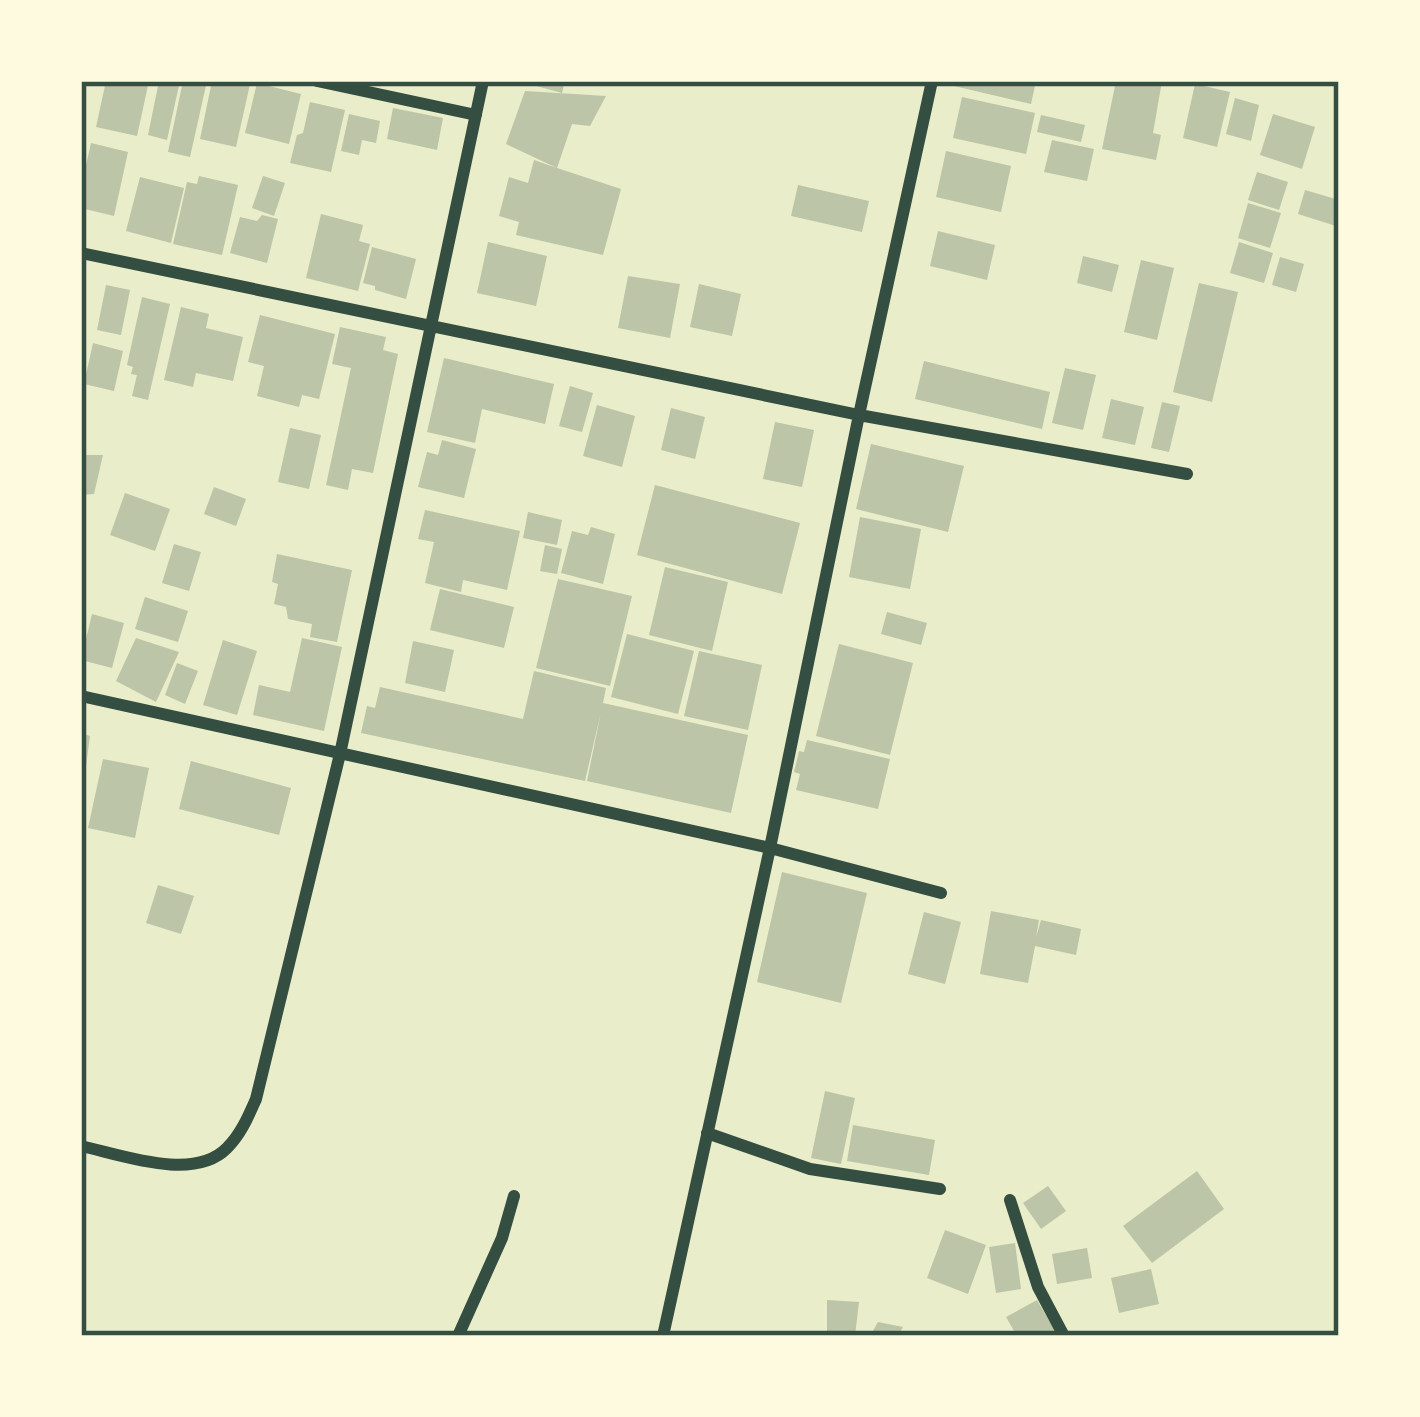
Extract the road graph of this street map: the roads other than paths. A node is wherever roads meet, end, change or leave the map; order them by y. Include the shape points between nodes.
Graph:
1 (317, 81) edge
2 (483, 81) edge
3 (932, 81) edge
4 (476, 115) junction
5 (81, 253) edge
6 (431, 326) junction
7 (859, 415) junction
8 (1187, 474) dead end
9 (81, 695) edge
10 (340, 754) junction
11 (770, 848) junction
12 (940, 893) dead end
13 (706, 1132) junction
14 (81, 1146) edge
15 (940, 1189) dead end
16 (514, 1196) dead end
17 (1010, 1201) dead end
18 (458, 1336) edge
19 (663, 1336) edge
20 (1064, 1336) edge

1 - 4 street
2 - 4 street
3 - 7 street
4 - 6 street
5 - 6 street
6 - 7 street
6 - 10 street
7 - 8 street
7 - 11 street
9 - 10 street
10 - 11 street
10 - 14 street via 244,1126 224,1152 200,1164
11 - 12 street
11 - 13 street
13 - 15 street via 810,1169
13 - 19 street
16 - 18 street
17 - 20 street

